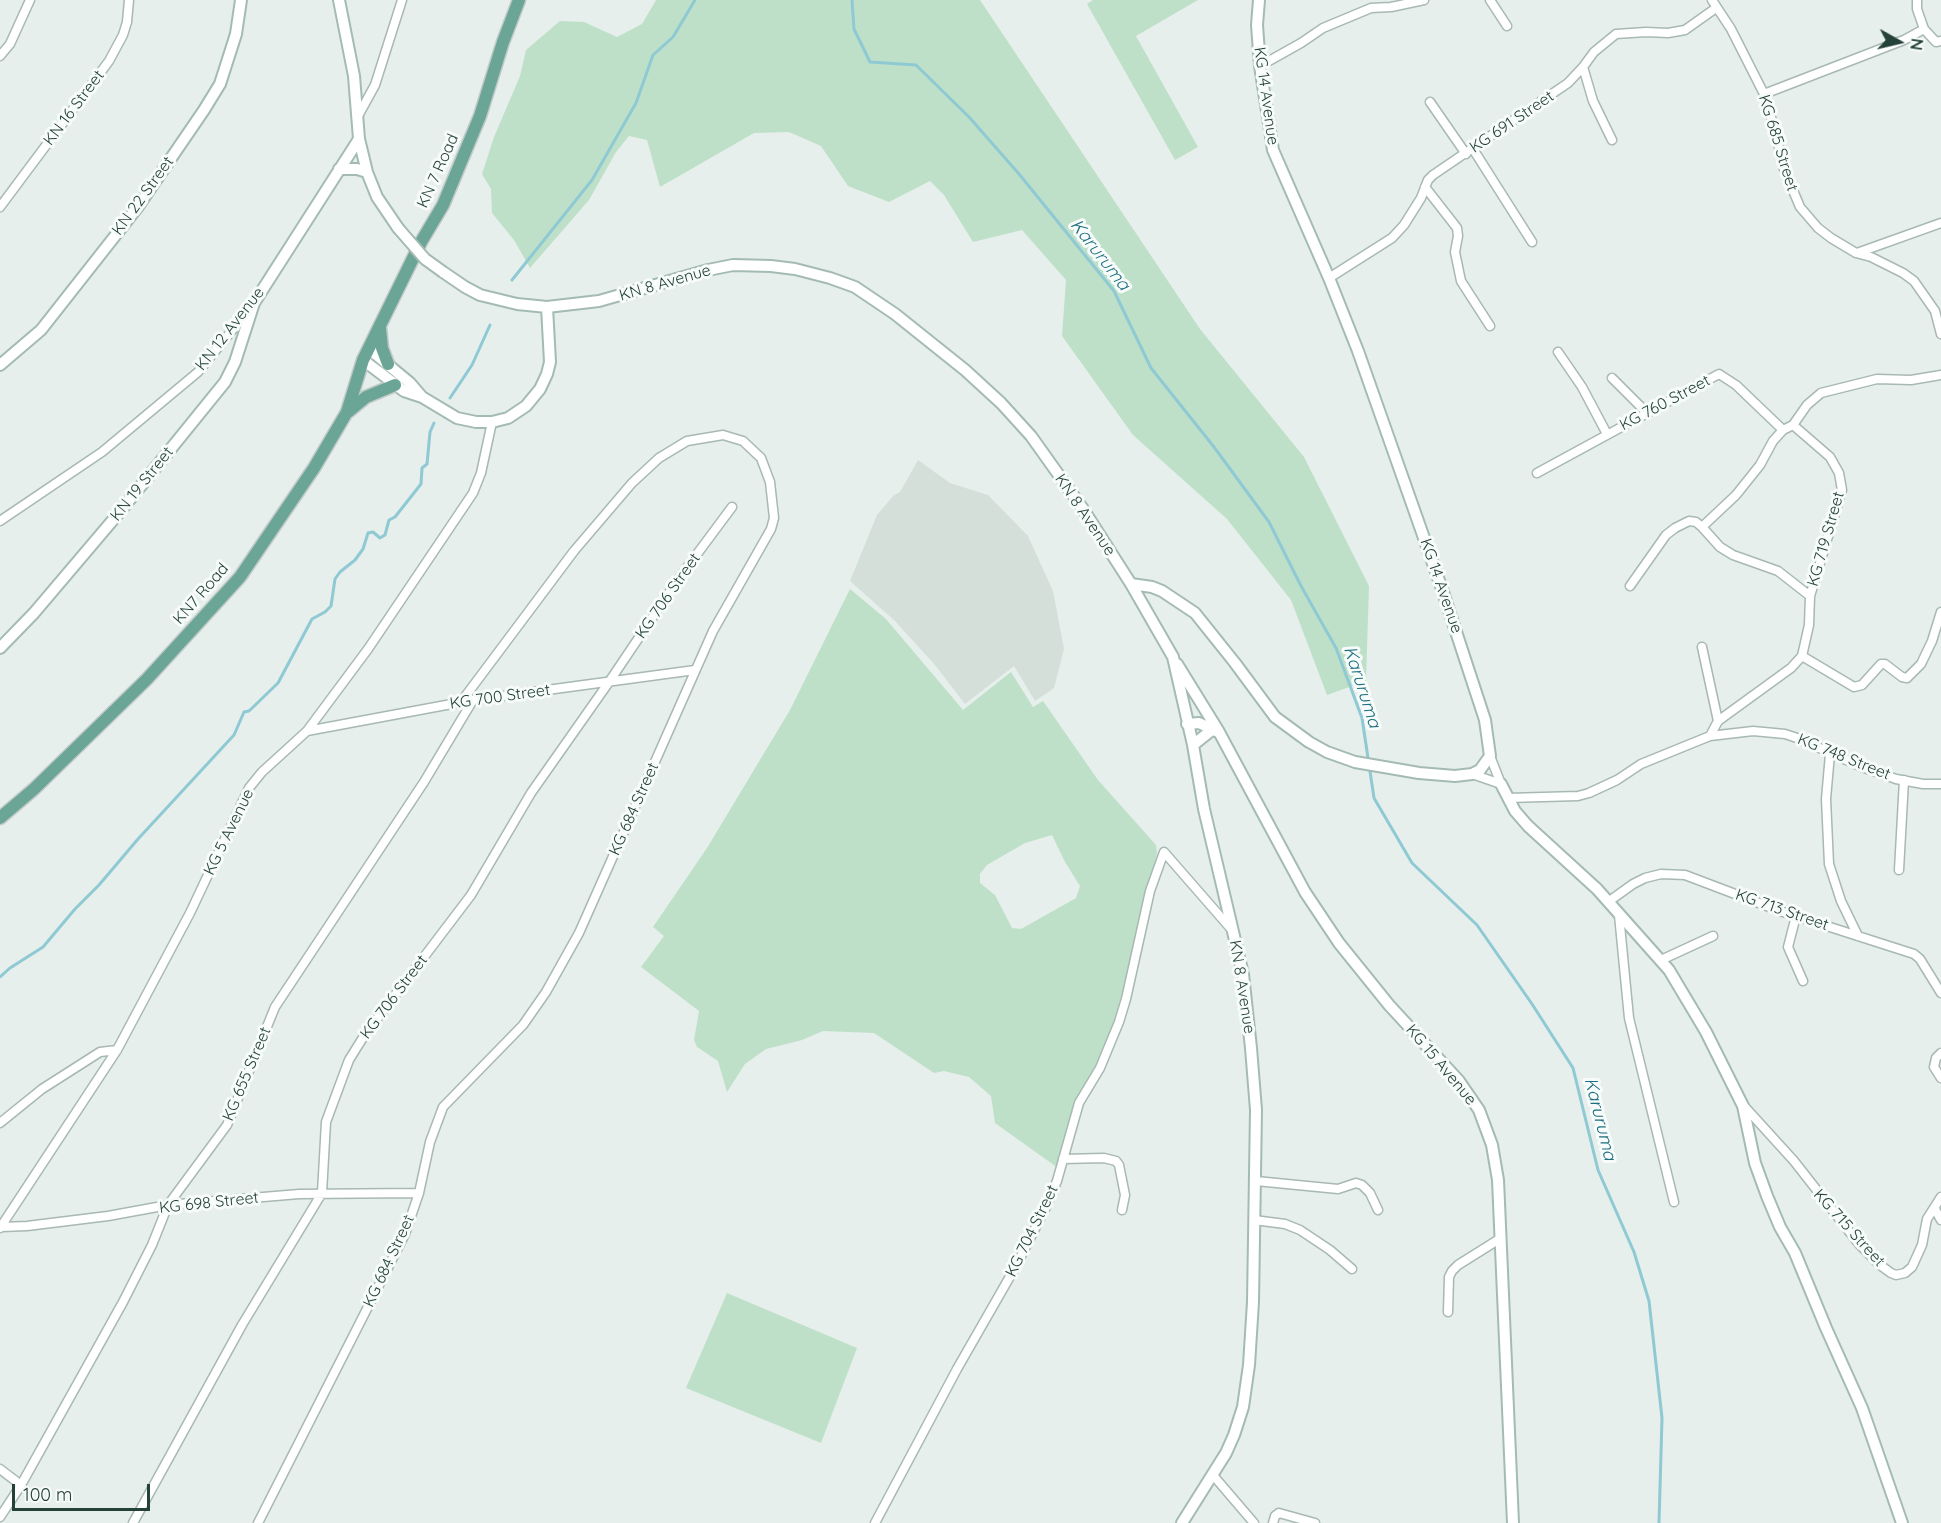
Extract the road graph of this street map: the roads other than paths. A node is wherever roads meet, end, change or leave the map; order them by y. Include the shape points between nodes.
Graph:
1 (30, 0) edge
2 (129, 0) edge
3 (241, 0) edge
4 (339, 0) edge
5 (402, 0) edge
6 (519, 0) edge
7 (1259, 0) edge
8 (1424, 0) edge
9 (1490, 0) edge
10 (1917, 0) edge
11 (1372, 4) edge
12 (1714, 4) edge
13 (1507, 26) dead end
14 (1924, 29) junction
15 (1941, 41) edge
16 (0, 56) edge
17 (1260, 66) junction
18 (1583, 68) junction
19 (1764, 94) junction
20 (1430, 102) dead end
21 (358, 116) junction
22 (359, 139) junction
23 (1612, 140) dead end
24 (1470, 151) junction
25 (339, 169) junction
26 (367, 172) junction
27 (1425, 187) junction
28 (0, 207) edge
29 (1941, 223) edge
30 (1532, 242) dead end
31 (1856, 253) junction
32 (1329, 278) junction
33 (254, 303) junction
34 (547, 307) junction
35 (1490, 326) dead end
36 (380, 327) junction
37 (1941, 334) edge
38 (1558, 352) dead end
39 (366, 355) junction
40 (388, 364) junction
41 (0, 365) edge
42 (1941, 375) edge
43 (1612, 378) dead end
44 (395, 385) junction
45 (422, 397) junction
46 (347, 412) junction
47 (1647, 413) junction
48 (492, 422) junction
49 (1793, 425) junction
50 (1783, 430) junction
51 (1607, 434) junction
52 (1537, 473) dead end
53 (732, 507) dead end
54 (0, 521) edge
55 (1702, 527) junction
56 (1131, 584) junction
57 (1629, 586) dead end
58 (1810, 596) junction
59 (1941, 612) edge
60 (1702, 647) dead end
61 (0, 648) edge
62 (1802, 656) junction
63 (1173, 657) junction
64 (695, 670) junction
65 (609, 682) junction
66 (473, 700) junction
67 (461, 702) junction
68 (1183, 707) junction
69 (1206, 711) junction
70 (1718, 721) junction
71 (1187, 724) junction
72 (1216, 730) junction
73 (307, 731) junction
74 (1710, 736) junction
75 (1193, 745) junction
76 (1830, 754) junction
77 (1490, 756) junction
78 (1472, 774) junction
79 (1904, 780) junction
80 (1501, 784) junction
81 (1941, 784) edge
82 (1508, 798) junction
83 (0, 818) edge
84 (1899, 870) dead end
85 (1608, 902) junction
86 (1619, 915) junction
87 (1796, 916) junction
88 (1233, 931) junction
89 (1713, 936) dead end
90 (1858, 936) junction
91 (1661, 960) junction
92 (1803, 981) dead end
93 (1941, 993) edge
94 (117, 1050) junction
95 (1941, 1053) edge
96 (1941, 1078) edge
97 (1743, 1106) junction
98 (0, 1123) edge
99 (1063, 1159) junction
100 (1256, 1181) junction
101 (322, 1193) junction
102 (419, 1193) junction
103 (1941, 1197) edge
104 (1674, 1202) dead end
105 (168, 1205) junction
106 (1935, 1209) junction
107 (1122, 1210) dead end
108 (1378, 1210) dead end
109 (1254, 1220) junction
110 (1941, 1220) edge
111 (0, 1227) edge
112 (1501, 1238) junction
113 (1352, 1269) dead end
114 (1448, 1312) dead end
115 (0, 1469) edge
116 (1212, 1474) junction
117 (21, 1485) junction
118 (0, 1518) edge
119 (9, 1523) edge
120 (133, 1523) edge
121 (258, 1523) edge
122 (875, 1523) edge
123 (1182, 1523) edge
124 (1254, 1523) edge
125 (1273, 1523) edge
126 (1315, 1523) edge
127 (1513, 1523) edge
128 (1902, 1523) edge

1 - 16 street via 10,44
2 - 28 street, KN 16 Street via 127,22 109,61
3 - 41 main road, KN 22 Street via 236,34 220,84 204,110 136,208 40,330
4 - 21 main road, KN 8 Avenue
5 - 21 street via 375,85
6 - 36 main road, KN 7 Road via 480,116 443,205
7 - 17 main road, KG 14 Avenue
8 - 11 street via 1391,7
9 - 13 street
10 - 14 street
11 - 17 street
12 - 18 street, KG 691 Street via 1684,30 1616,34 1594,52
12 - 19 street, KG 685 Street
14 - 15 street via 1936,42
14 - 19 street
17 - 32 main road, KG 14 Avenue via 1273,150
18 - 23 street via 1593,101
18 - 24 street, KG 691 Street via 1560,89
19 - 31 street, KG 685 Street via 1784,169 1800,207 1818,228
20 - 24 street
21 - 22 main road, KN 8 Avenue
22 - 25 main road, KN 12 Avenue
22 - 26 main road, KN 8 Avenue
24 - 27 street, KG 691 Street via 1433,175
24 - 30 street
25 - 26 main road
25 - 33 main road, KN 12 Avenue
26 - 34 main road, KN 8 Avenue, bridge via 377,197 425,259 480,295
27 - 32 street, KG 691 Street via 1404,225 1392,238
27 - 35 street via 1457,228 1455,252 1461,281
29 - 31 street
31 - 37 street, KG 685 Street via 1914,281 1935,311
32 - 77 main road, KG 14 Avenue via 1442,589 1485,720
33 - 54 street, KN 12 Avenue via 198,372 102,452
33 - 61 main road, KN 19 Street via 235,362 220,388 118,514
34 - 48 main road via 548,374 526,406 508,418
34 - 56 main road, KN 8 Avenue via 599,301 733,266 795,269 855,287 895,314 1001,403 1031,436
36 - 39 main road, KN 7 Road
36 - 40 main road
38 - 51 street
39 - 40 main road
39 - 44 main road
39 - 46 main road, KN7 Road
40 - 45 main road
42 - 49 street via 1911,380 1877,379 1821,393
43 - 47 street
44 - 45 main road
44 - 46 main road via 366,397
45 - 48 main road via 457,418
46 - 83 main road, KN7 Road via 240,577 147,679
47 - 50 street, KG 760 Street via 1721,375
47 - 51 street, KG 760 Street
48 - 73 street, KG 5 Avenue via 473,493 368,649
49 - 50 street
49 - 58 street, KG 719 Street via 1830,458 1839,473 1842,490
50 - 55 street via 1736,495
51 - 52 street, KG 760 Street
53 - 65 street, KG 706 Street via 677,580
55 - 57 street via 1689,521 1666,535
55 - 58 street via 1726,551 1778,571
56 - 63 main road, KN 8 Avenue
56 - 78 main road via 1162,591 1195,613 1275,717 1309,742 1355,762 1419,773
58 - 62 street, KG 719 Street
59 - 62 street via 1921,664 1907,678 1881,663 1862,685 1854,687
60 - 70 street
62 - 70 street
63 - 68 main road, KN 8 Avenue
63 - 69 main road, KG 15 Avenue
64 - 65 street, KG 700 Street
64 - 67 street, KG 684 Street via 774,518 770,482 761,458 742,441 723,435 677,446 632,483 574,550
64 - 102 street, KG 684 Street via 579,933 523,1025 443,1107 430,1142
65 - 66 street, KG 700 Street
65 - 101 street, KG 706 Street via 531,793 471,895 349,1060 326,1122
66 - 67 street, KG 700 Street
66 - 105 street, KG 655 Street via 424,782 275,1006 226,1125
67 - 73 street, KG 700 Street
68 - 69 main road
68 - 71 main road, KN 8 Avenue
69 - 72 main road, KG 15 Avenue
70 - 74 street
71 - 72 main road via 1199,723
71 - 75 main road, KN 8 Avenue
72 - 75 main road
72 - 112 main road, KG 15 Avenue via 1305,892 1339,943 1459,1081 1479,1110 1492,1145
73 - 94 street, KG 5 Avenue via 249,788 190,913
74 - 76 street, KG 748 Street via 1753,731 1785,734
74 - 82 street, KG 748 Street via 1641,764 1590,793
75 - 88 main road, KN 8 Avenue
76 - 79 street, KG 748 Street
76 - 90 street via 1826,799 1829,864 1838,895
77 - 78 main road
77 - 80 street
78 - 80 street
79 - 81 street, KG 748 Street
79 - 84 street
80 - 82 main road
82 - 85 main road via 1528,826
85 - 86 main road
85 - 87 street, KG 713 Street via 1645,878 1672,874 1685,875
86 - 91 main road
86 - 104 street via 1629,1018
87 - 90 street, KG 713 Street
87 - 92 street via 1788,947
88 - 99 street, KG 704 Street via 1164,852 1150,891 1119,1022 1100,1068 1079,1103
88 - 100 main road, KN 8 Avenue via 1243,974 1251,1048
89 - 91 street
90 - 93 street, KG 713 Street via 1917,956
91 - 97 main road via 1706,1032
94 - 98 street via 100,1052 42,1089
94 - 111 street, KG 5 Avenue
95 - 96 street via 1934,1067
97 - 106 street, KG 715 Street via 1794,1161 1858,1244 1891,1273 1905,1274 1912,1267
97 - 128 main road via 1755,1164 1767,1196 1862,1408
99 - 107 street via 1116,1161 1125,1195
99 - 122 street, KG 704 Street via 1046,1207 1016,1266
100 - 108 street via 1338,1189 1356,1183 1370,1193
100 - 109 main road, KN 8 Avenue
101 - 102 street, KG 698 Street
101 - 105 street, KG 698 Street
101 - 120 street, KG 706 Street via 242,1324
102 - 121 street, KG 684 Street via 405,1234
103 - 106 street, KG 715 Street
105 - 111 street, KG 698 Street via 85,1219
105 - 117 street, KG 655 Street via 123,1302
106 - 110 street
109 - 113 street via 1300,1230
109 - 116 main road, KN 8 Avenue via 1253,1302 1243,1407 1234,1436
112 - 114 street via 1452,1271
112 - 127 main road, KG 15 Avenue
115 - 117 street
116 - 123 main road, KN 8 Avenue
116 - 124 street
117 - 118 street, KG 655 Street
118 - 119 street
125 - 126 street via 1279,1513

